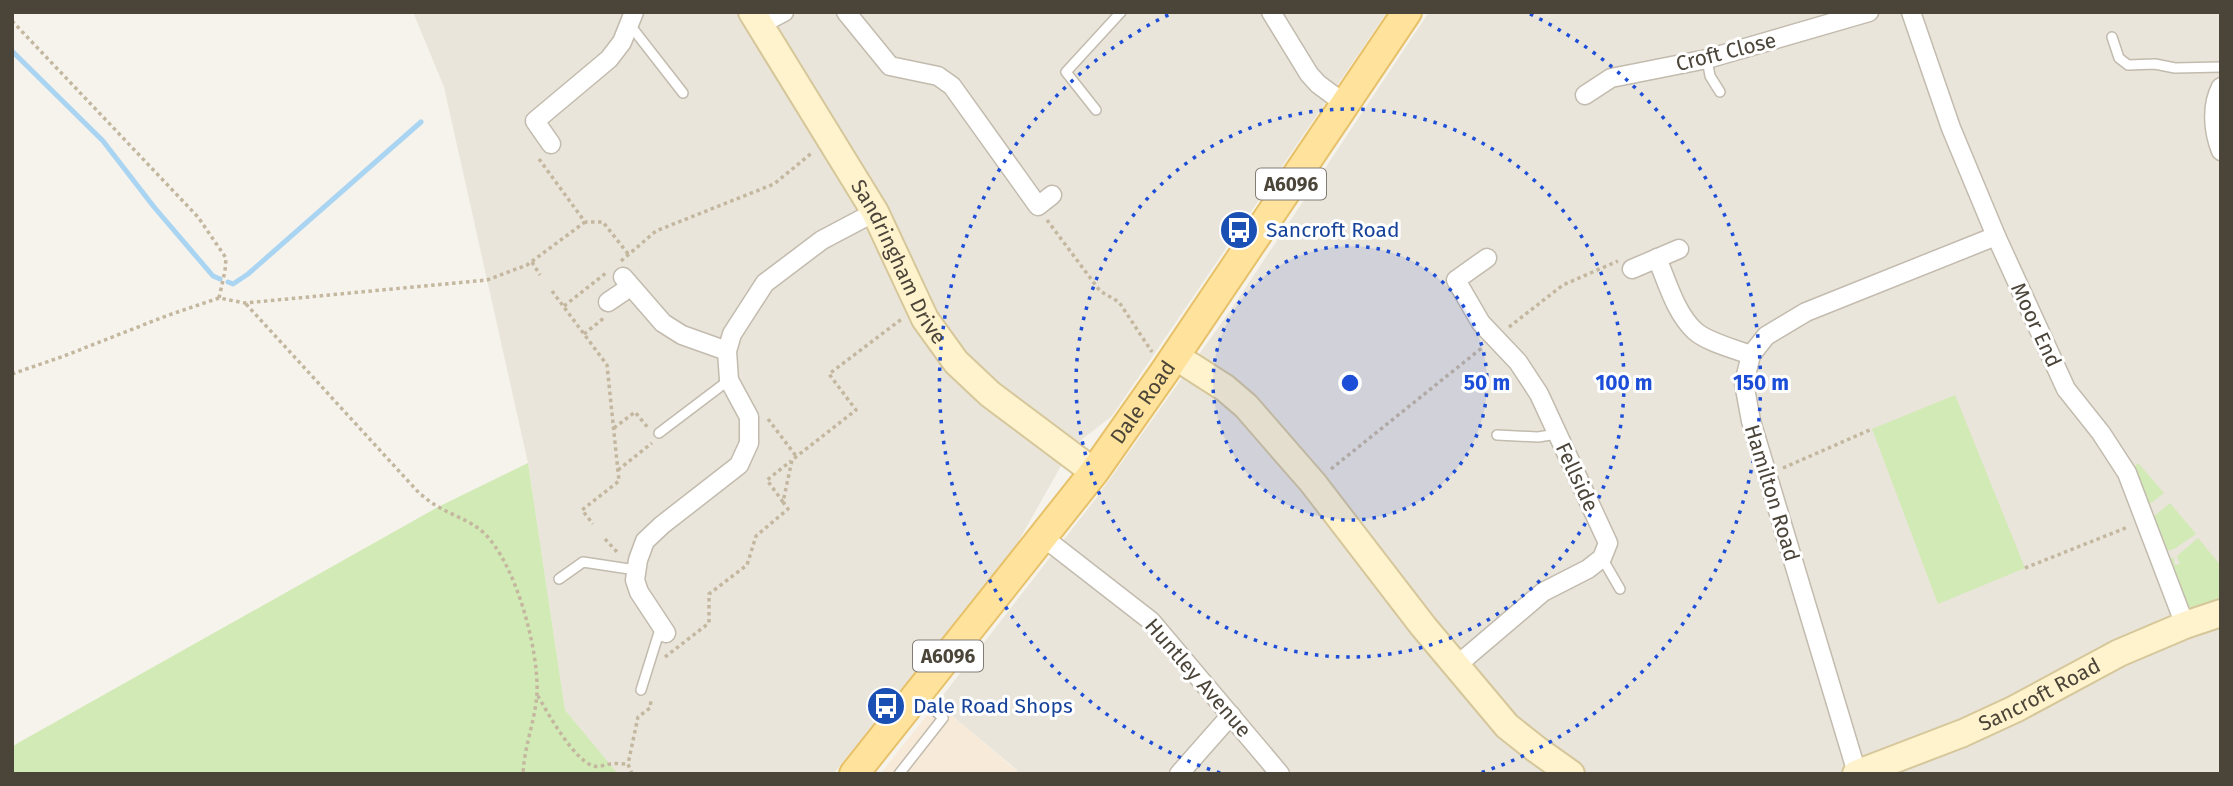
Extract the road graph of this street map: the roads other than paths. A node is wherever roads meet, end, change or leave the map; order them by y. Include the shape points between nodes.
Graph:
1 (846, 12) edge
2 (1121, 12) edge
3 (1271, 12) edge
4 (1407, 12) edge
5 (1869, 12) edge
6 (1911, 12) edge
7 (766, 16) edge
8 (632, 18) edge
9 (2112, 37) dead end
10 (1707, 59) junction
11 (2221, 67) edge
12 (2221, 87) edge
13 (1720, 92) dead end
14 (683, 93) dead end
15 (1585, 95) dead end
16 (1345, 104) junction
17 (1096, 110) dead end
18 (544, 150) road end
19 (2221, 151) edge
20 (1045, 200) road end
21 (875, 212) junction
22 (1996, 236) junction
23 (1679, 249) dead end
24 (1487, 258) dead end
25 (1657, 258) junction
26 (1632, 269) road end
27 (608, 302) road end
28 (727, 351) junction
29 (1751, 355) junction
30 (1170, 363) junction
31 (729, 380) junction
32 (1557, 433) junction
33 (1497, 435) dead end
34 (658, 436) road end
35 (1094, 471) junction
36 (1043, 537) junction
37 (1602, 558) junction
38 (636, 570) junction
39 (559, 579) dead end
40 (1620, 589) dead end
41 (2221, 613) edge
42 (2185, 625) junction
43 (664, 629) joint
44 (1456, 666) junction
45 (641, 690) dead end
46 (917, 695) junction
47 (1231, 715) junction
48 (854, 774) edge
49 (899, 774) edge
50 (1179, 774) edge
51 (1280, 774) edge
52 (1571, 774) edge
53 (1857, 774) edge

1 - 20 street via 890,66 947,81
2 - 17 lane via 1066,72
3 - 16 street via 1309,74
4 - 16 main road, Dale Road / A6096
5 - 10 street, Croft Close
6 - 22 street, Moor End via 1951,128
7 - 21 street, Sandringham Drive
8 - 14 lane
8 - 18 street via 608,59 535,121
9 - 11 lane via 2119,58 2128,65
10 - 13 lane
10 - 15 street, Croft Close via 1611,78
12 - 19 street via 2215,97 2214,126
16 - 30 main road, Dale Road / A6096
21 - 28 street via 822,240 765,283 732,334
21 - 35 street, Sandringham Drive via 925,319 956,362 990,394
22 - 29 street via 1806,312 1766,336
22 - 42 street, Moor End via 2066,389 2127,473
23 - 25 street
24 - 32 street, Fellside via 1456,281 1482,323 1518,362
25 - 26 street
25 - 29 street via 1678,307 1694,330
27 - 28 street via 626,282 663,323 681,335
28 - 31 street
29 - 53 street, Hamilton Road via 1744,383 1751,421
30 - 35 main road, Dale Road / A6096
30 - 44 street via 1225,388 1246,407 1313,484
31 - 34 lane
31 - 38 street via 749,417 749,443 740,465 645,541
32 - 33 lane
32 - 37 street, Fellside via 1608,543
35 - 36 main road, Dale Road / A6096
36 - 46 main road, Dale Road / A6096
36 - 47 street, Huntley Avenue via 1151,621
37 - 40 lane
37 - 44 street via 1543,592
38 - 39 lane via 583,562
38 - 43 street via 639,593
41 - 42 street, Sancroft Road
42 - 53 street, Sancroft Road via 2119,653 1963,733
43 - 45 lane
44 - 52 street via 1507,726
46 - 48 main road, Dale Road / A6096
46 - 49 lane via 943,718
47 - 50 street
47 - 51 street, Huntley Avenue

